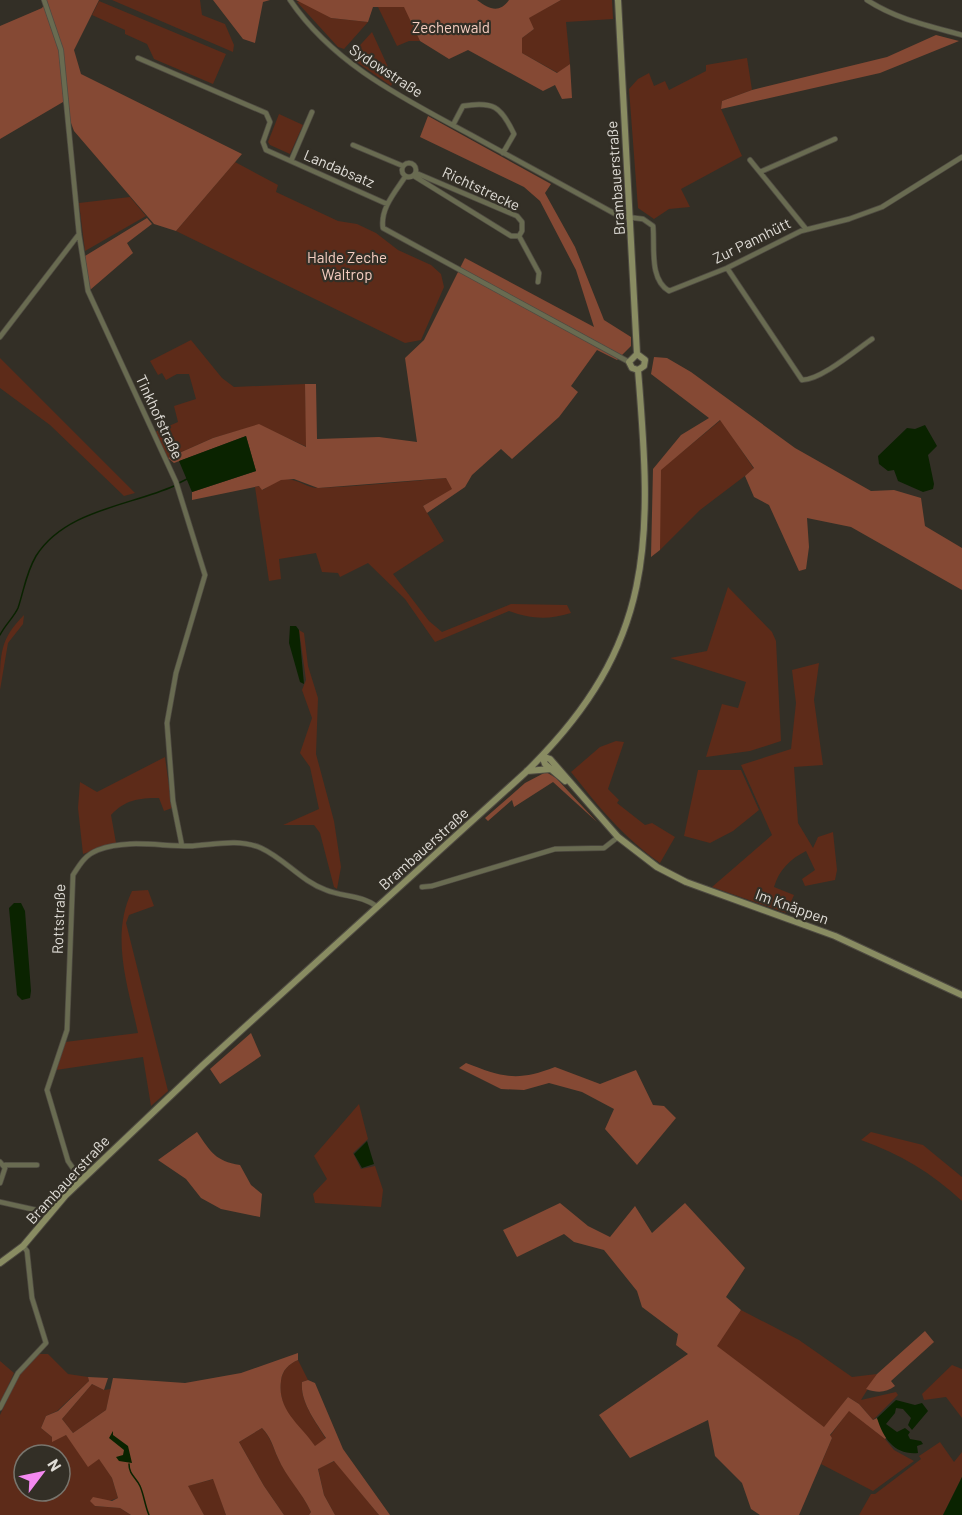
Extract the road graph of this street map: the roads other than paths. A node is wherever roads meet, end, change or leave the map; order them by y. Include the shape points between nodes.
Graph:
1 (44, 0) edge
2 (290, 0) edge
3 (618, 0) edge
4 (867, 0) edge
5 (962, 35) edge
6 (138, 58) dead end
7 (312, 112) dead end
8 (453, 125) junction
9 (836, 139) dead end
10 (353, 145) dead end
11 (503, 153) junction
12 (962, 157) edge
13 (750, 160) dead end
14 (291, 161) junction
15 (403, 166) junction
16 (760, 172) junction
17 (415, 174) junction
18 (405, 177) junction
19 (387, 204) junction
20 (631, 217) junction
21 (806, 229) junction
22 (79, 234) junction
23 (519, 236) junction
24 (727, 268) junction
25 (538, 282) dead end
26 (0, 338) edge
27 (872, 339) dead end
28 (637, 354) junction
29 (629, 362) junction
30 (638, 370) junction
31 (542, 756) junction
32 (550, 769) junction
33 (526, 772) junction
34 (575, 790) junction
35 (618, 837) junction
36 (182, 846) junction
37 (422, 887) dead end
38 (377, 907) junction
39 (962, 995) edge
40 (2, 1163) edge
41 (37, 1165) dead end
42 (81, 1180) junction
43 (0, 1183) edge
44 (0, 1202) edge
45 (36, 1210) dead end
46 (25, 1248) junction
47 (0, 1263) edge
48 (0, 1408) edge

1 - 22 street, Tinkhofstraße via 62,60
2 - 8 street, Sydowstraße via 352,65
3 - 20 main road, Brambauerstraße
4 - 5 street via 894,15
6 - 14 street, Landabsatz via 266,113 270,122 262,147
7 - 14 street
8 - 11 street, Sydowstraße
8 - 11 street via 463,106 485,103 505,113 514,134
9 - 16 street
10 - 15 street, Richtstrecke
11 - 20 street, Sydowstraße via 619,216
12 - 21 street, Zur Pannhütt via 882,207
13 - 16 street
14 - 19 street, Landabsatz
15 - 17 street, Richtstrecke via 412,164
15 - 18 street
16 - 21 street
17 - 18 street, Richtstrecke
17 - 23 street, Richtstrecke via 511,236
17 - 23 street, Richtstrecke via 517,216 523,226
18 - 19 street
19 - 29 street, Landabsatz via 382,220 388,232
20 - 24 street, Zur Pannhütt via 648,220 653,226 656,276 669,291
20 - 28 main road, Brambauerstraße
21 - 24 street, Zur Pannhütt
22 - 26 street
22 - 36 street, Tinkhofstraße via 88,291 176,482 205,575 176,673 167,723 172,801
23 - 25 street, Richtstrecke via 538,273
24 - 27 street via 802,380
28 - 29 main road
28 - 30 main road via 645,360
29 - 30 main road
30 - 31 main road, Brambauerstraße via 646,528 637,590 619,647 589,701
31 - 32 main road
31 - 33 main road, Brambauerstraße
31 - 34 main road, Im Knäppen via 550,759
32 - 33 main road
32 - 34 main road
33 - 38 main road, Brambauerstraße
34 - 35 main road, Im Knäppen
35 - 37 street via 595,850 555,849
35 - 39 main road, Im Knäppen via 657,867 686,882 835,936
36 - 38 street, Rottstraße via 246,843 262,849 306,881 325,890 363,898
36 - 42 street, Rottstraße via 127,843 105,848 83,859 73,875 67,1030 47,1090 68,1161
38 - 42 main road, Brambauerstraße
40 - 41 street
40 - 43 street
42 - 46 main road, Brambauerstraße
44 - 45 street
46 - 47 main road, Brambauerstraße
46 - 48 street via 32,1298 46,1343 18,1373

